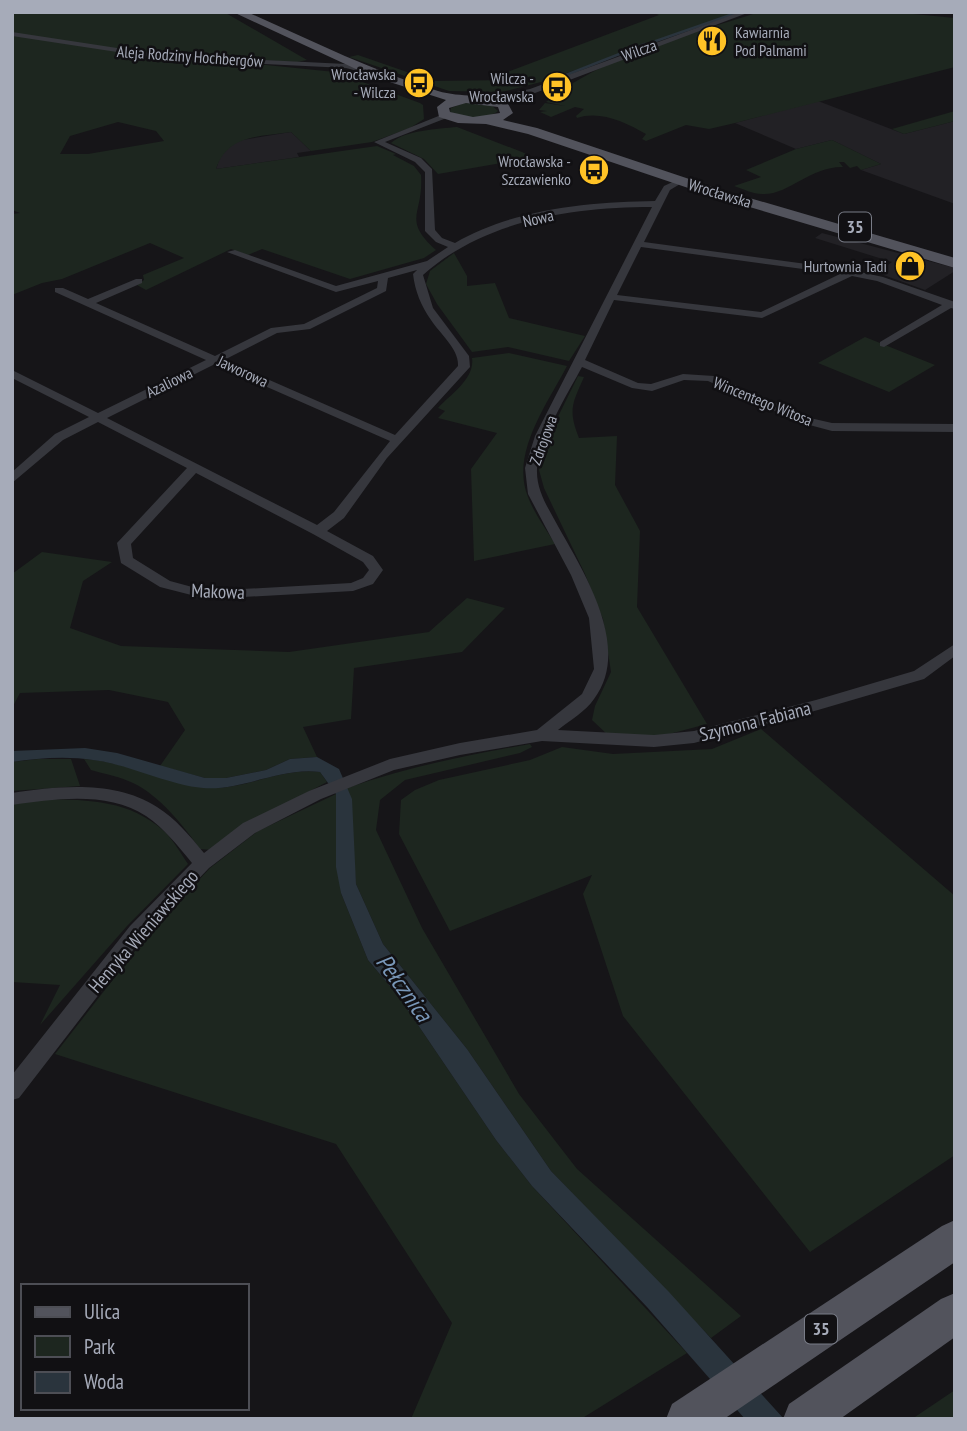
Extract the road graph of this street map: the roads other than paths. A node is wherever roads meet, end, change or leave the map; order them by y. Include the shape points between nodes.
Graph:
1 (238, 12) edge
2 (747, 12) edge
3 (277, 32) junction
4 (12, 34) edge
5 (316, 55) junction
6 (304, 64) junction
7 (333, 65) junction
8 (375, 73) junction
9 (532, 91) junction
10 (462, 100) junction
11 (484, 100) junction
12 (505, 109) junction
13 (445, 111) junction
14 (462, 120) junction
15 (486, 120) junction
16 (414, 130) junction
17 (681, 181) junction
18 (658, 204) junction
19 (638, 244) junction
20 (455, 246) junction
21 (232, 252) dead end
22 (955, 255) edge
23 (955, 262) edge
24 (427, 264) junction
25 (851, 273) junction
26 (383, 276) junction
27 (139, 281) dead end
28 (59, 290) dead end
29 (611, 297) junction
30 (90, 302) junction
31 (952, 305) edge
32 (884, 344) dead end
33 (217, 359) junction
34 (578, 361) junction
35 (12, 373) edge
36 (97, 416) junction
37 (955, 428) edge
38 (397, 439) junction
39 (194, 468) junction
40 (12, 479) edge
41 (318, 531) junction
42 (955, 649) edge
43 (542, 735) junction
44 (12, 799) edge
45 (203, 863) junction
46 (12, 1091) edge
47 (955, 1239) edge
48 (955, 1313) edge
49 (687, 1419) edge
50 (804, 1419) edge

1 - 3 main road, 35
2 - 9 street, Wilcza
3 - 5 main road, 35
3 - 8 main road, 35
4 - 6 street, Aleja Rodziny Hochbergów via 163,57
5 - 6 street via 316,60
5 - 7 main road, 35
6 - 7 street, Aleja Rodziny Hochbergów
7 - 8 street, Aleja Rodziny Hochbergów
7 - 13 main road, 35 via 424,97
8 - 10 main road, 35
9 - 11 street, Wilcza
9 - 12 street, Wilcza
10 - 11 main road, 35
10 - 13 main road, 35
11 - 12 main road, 35
12 - 15 main road, 35
12 - 22 main road, Wrocławska / 35 via 528,124 683,176
13 - 14 main road, 35
13 - 16 street
14 - 15 main road, 35
14 - 16 street
15 - 17 main road, Wrocławska / 35 via 533,131
16 - 20 street via 378,142 418,160 429,171 430,232
17 - 18 street, Zdrojowa via 667,188
17 - 23 main road, Wrocławska / 35
18 - 19 street, Zdrojowa
18 - 20 street, Nowa via 570,211 489,231
19 - 25 street
19 - 29 street, Zdrojowa
20 - 24 street, Nowa
21 - 26 street via 328,288
24 - 26 street
24 - 38 street via 418,274 419,289 464,356 464,367
25 - 29 street via 762,316
25 - 31 street
26 - 33 street, Azaliowa via 382,289 371,295 306,327 275,330
27 - 30 street
28 - 30 street, Jaworowa
29 - 34 street, Zdrojowa
30 - 33 street, Jaworowa
31 - 32 street
33 - 36 street, Azaliowa
33 - 38 street, Jaworowa
34 - 37 street, Wincentego Witosa via 636,386 652,388 683,377 709,378 806,421 832,426
34 - 43 street, Zdrojowa via 541,436 531,468 534,494 596,618 602,669 588,697
35 - 36 street
36 - 39 street
36 - 40 street, Azaliowa via 59,437
38 - 41 street via 339,515
39 - 41 street
39 - 41 street, Makowa via 124,543 126,560 165,584 207,595 353,587 368,581 376,570 369,559
42 - 43 street, Szymona Fabiana via 919,675 694,737 654,741
43 - 45 street, Henryka Wieniawskiego via 460,749 357,776 249,828
44 - 45 street via 105,795 141,806 173,830
45 - 46 street, Henryka Wieniawskiego via 137,931
47 - 49 main road, 35
48 - 50 main road

